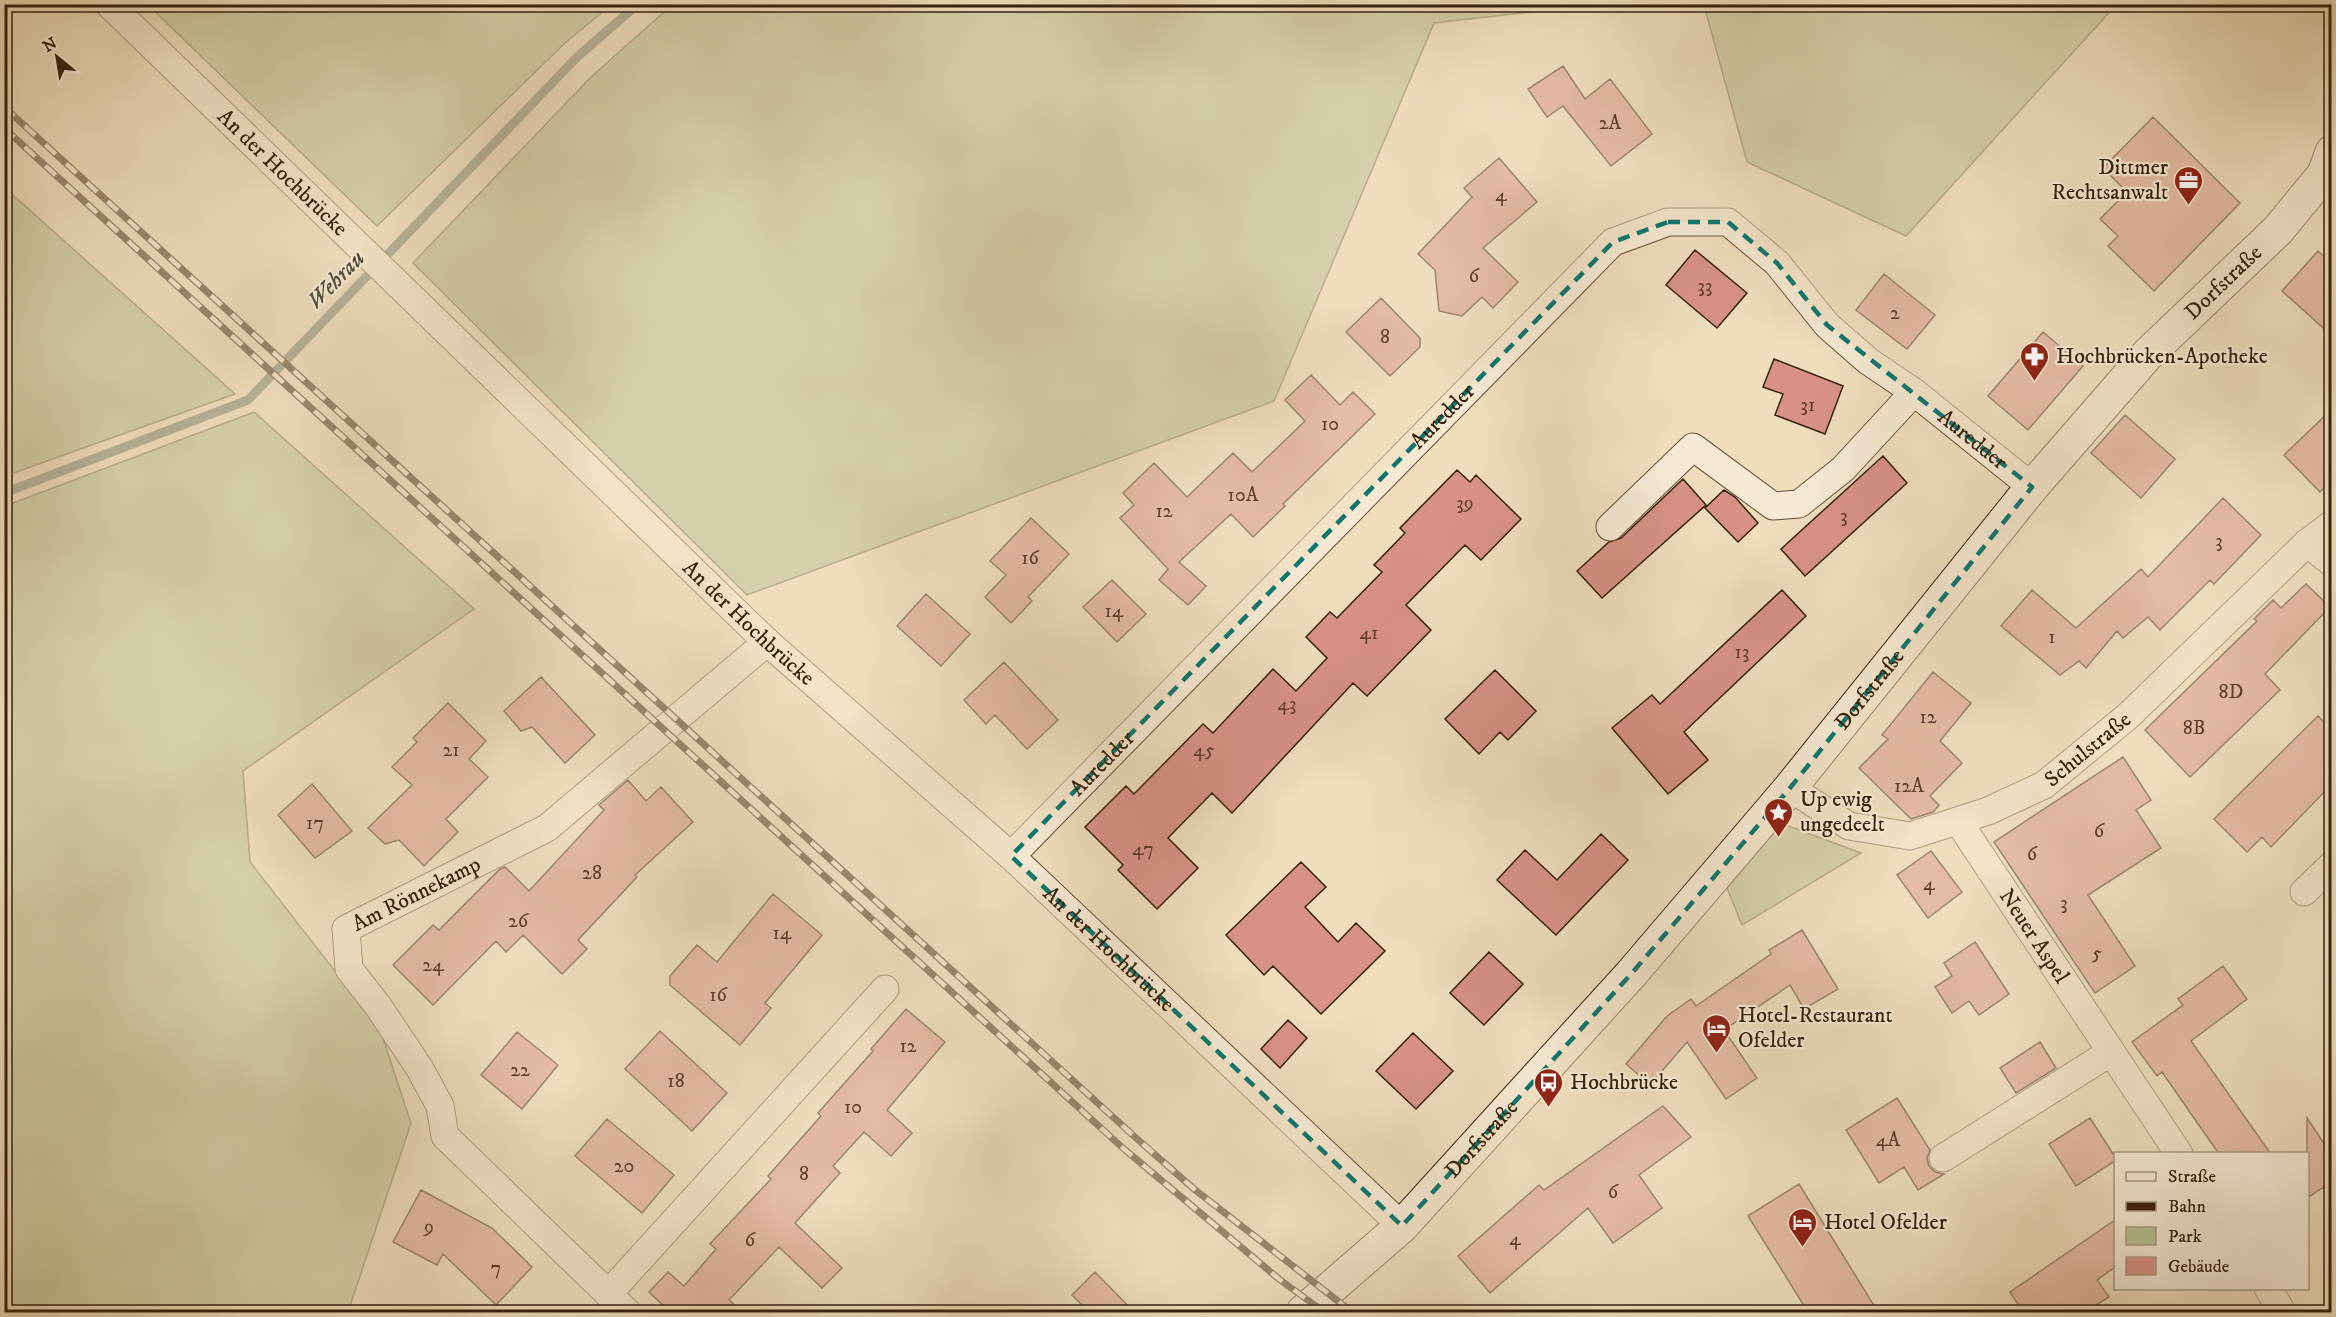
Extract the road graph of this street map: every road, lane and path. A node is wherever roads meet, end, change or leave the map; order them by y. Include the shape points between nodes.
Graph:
1 (110, 4) edge
2 (2331, 152) edge
3 (1914, 392) junction
4 (2032, 487) junction
5 (2331, 524) edge
6 (1610, 527) dead end
7 (2307, 543) junction
8 (2331, 563) edge
9 (767, 642) junction
10 (1790, 788) junction
11 (1958, 820) junction
12 (1011, 856) junction
13 (2331, 866) edge
14 (2304, 892) dead end
15 (885, 989) dead end
16 (2112, 1052) junction
17 (2178, 1152) edge
18 (1943, 1158) dead end
19 (1402, 1226) junction
20 (2269, 1290) edge
21 (618, 1303) edge
22 (1303, 1312) edge
23 (2282, 1312) edge

1 - 9 street, An der Hochbrücke
2 - 4 main road, Dorfstraße via 2324,174 2278,230 2147,355
3 - 4 street, Auredder
3 - 6 street via 1843,470 1798,504 1773,506 1693,447
3 - 12 street, Auredder via 1868,361 1827,325 1777,263 1728,222 1668,222 1613,242
4 - 10 main road, Dorfstraße
5 - 7 street, Schulstraße
7 - 8 street
7 - 11 street, Schulstraße via 2128,716 2044,785
9 - 12 street, An der Hochbrücke
9 - 21 street, Am Rönnekamp via 548,828 346,929 349,969 420,1070 440,1106 445,1136
10 - 11 street, Schulstraße via 1849,826 1910,837
10 - 19 main road, Dorfstraße via 1617,990
11 - 16 street, Neuer Aspel
12 - 19 street, An der Hochbrücke
13 - 14 street
15 - 21 street, Am Rönnekamp
16 - 17 street, Neuer Aspel
16 - 18 street
19 - 22 main road, Dorfstraße
20 - 23 street

